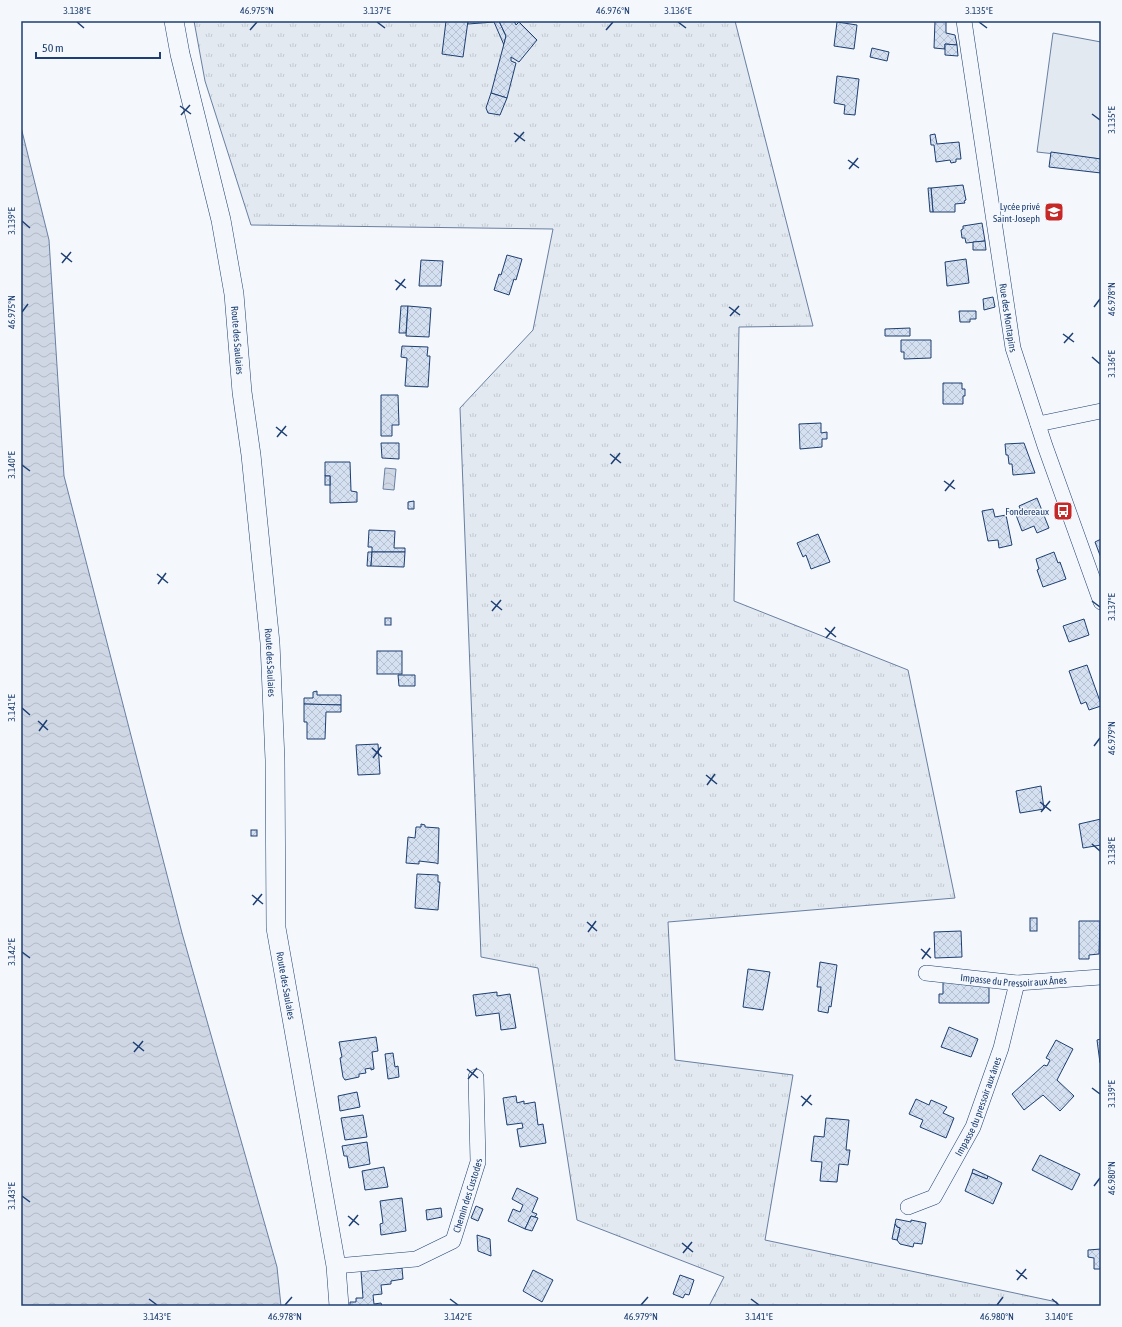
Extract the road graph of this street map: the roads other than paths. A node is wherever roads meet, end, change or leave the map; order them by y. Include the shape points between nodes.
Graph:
1 (174, 21) edge
2 (964, 21) edge
3 (1101, 411) edge
4 (1038, 424) junction
5 (1101, 602) edge
6 (926, 973) dead end
7 (1101, 977) edge
8 (1017, 983) junction
9 (476, 1077) dead end
10 (908, 1207) dead end
11 (336, 1266) junction
12 (339, 1306) edge

1 - 11 street, Route des Saulaies via 221,220 234,294 242,392 270,643 275,760 276,928
2 - 4 street, Rue des Montapins via 1013,348
3 - 4 street
4 - 5 street, Rue des Montapins
6 - 8 street, Impasse du Pressoir aux Ânes
7 - 8 street, Impasse du Pressoir aux Ânes
8 - 10 street, Impasse du pressoir aux ânes via 1001,1048 973,1127 934,1197
9 - 11 street, Chemin des Custodes via 478,1162 453,1240 416,1259
11 - 12 street, Route des Saulaies

